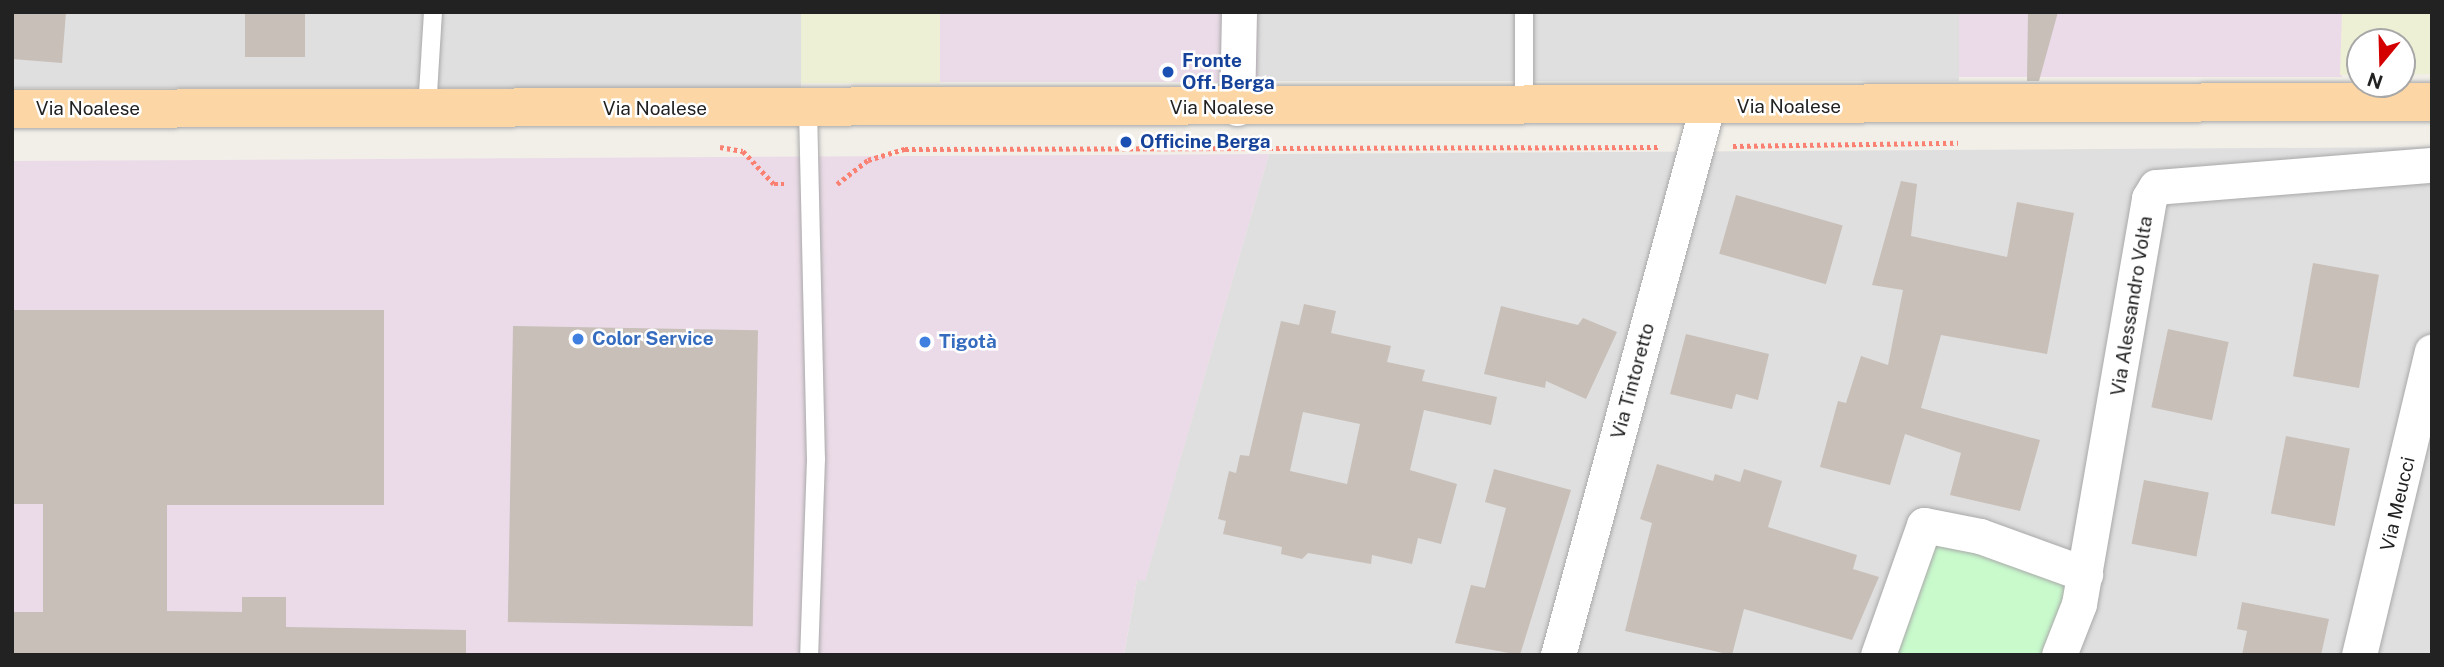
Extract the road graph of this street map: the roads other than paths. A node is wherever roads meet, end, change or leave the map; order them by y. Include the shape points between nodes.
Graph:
1 (433, 12) edge
2 (1239, 12) edge
3 (1524, 12) edge
4 (2432, 102) edge
5 (1707, 107) junction
6 (1237, 108) junction
7 (12, 109) edge
8 (808, 109) junction
9 (1524, 109) junction
10 (427, 110) junction
11 (2432, 165) edge
12 (2432, 352) edge
13 (2085, 574) junction
14 (809, 655) edge
15 (1558, 655) edge
16 (1878, 655) edge
17 (2059, 655) edge
18 (2359, 655) edge

1 - 10 lane
2 - 6 street
3 - 9 lane
4 - 5 main road, Via Noalese
5 - 9 main road, Via Noalese
5 - 15 street, Via Tintoretto
6 - 8 main road, Via Noalese
6 - 9 main road, Via Noalese
7 - 10 main road, Via Noalese
8 - 10 main road, Via Noalese
8 - 14 lane via 816,459
11 - 13 street, Via Alessandro Volta via 2156,187 2149,198
12 - 18 street, Via Meucci
13 - 16 street via 1980,536 1924,525
13 - 17 street, Via Alessandro Volta

